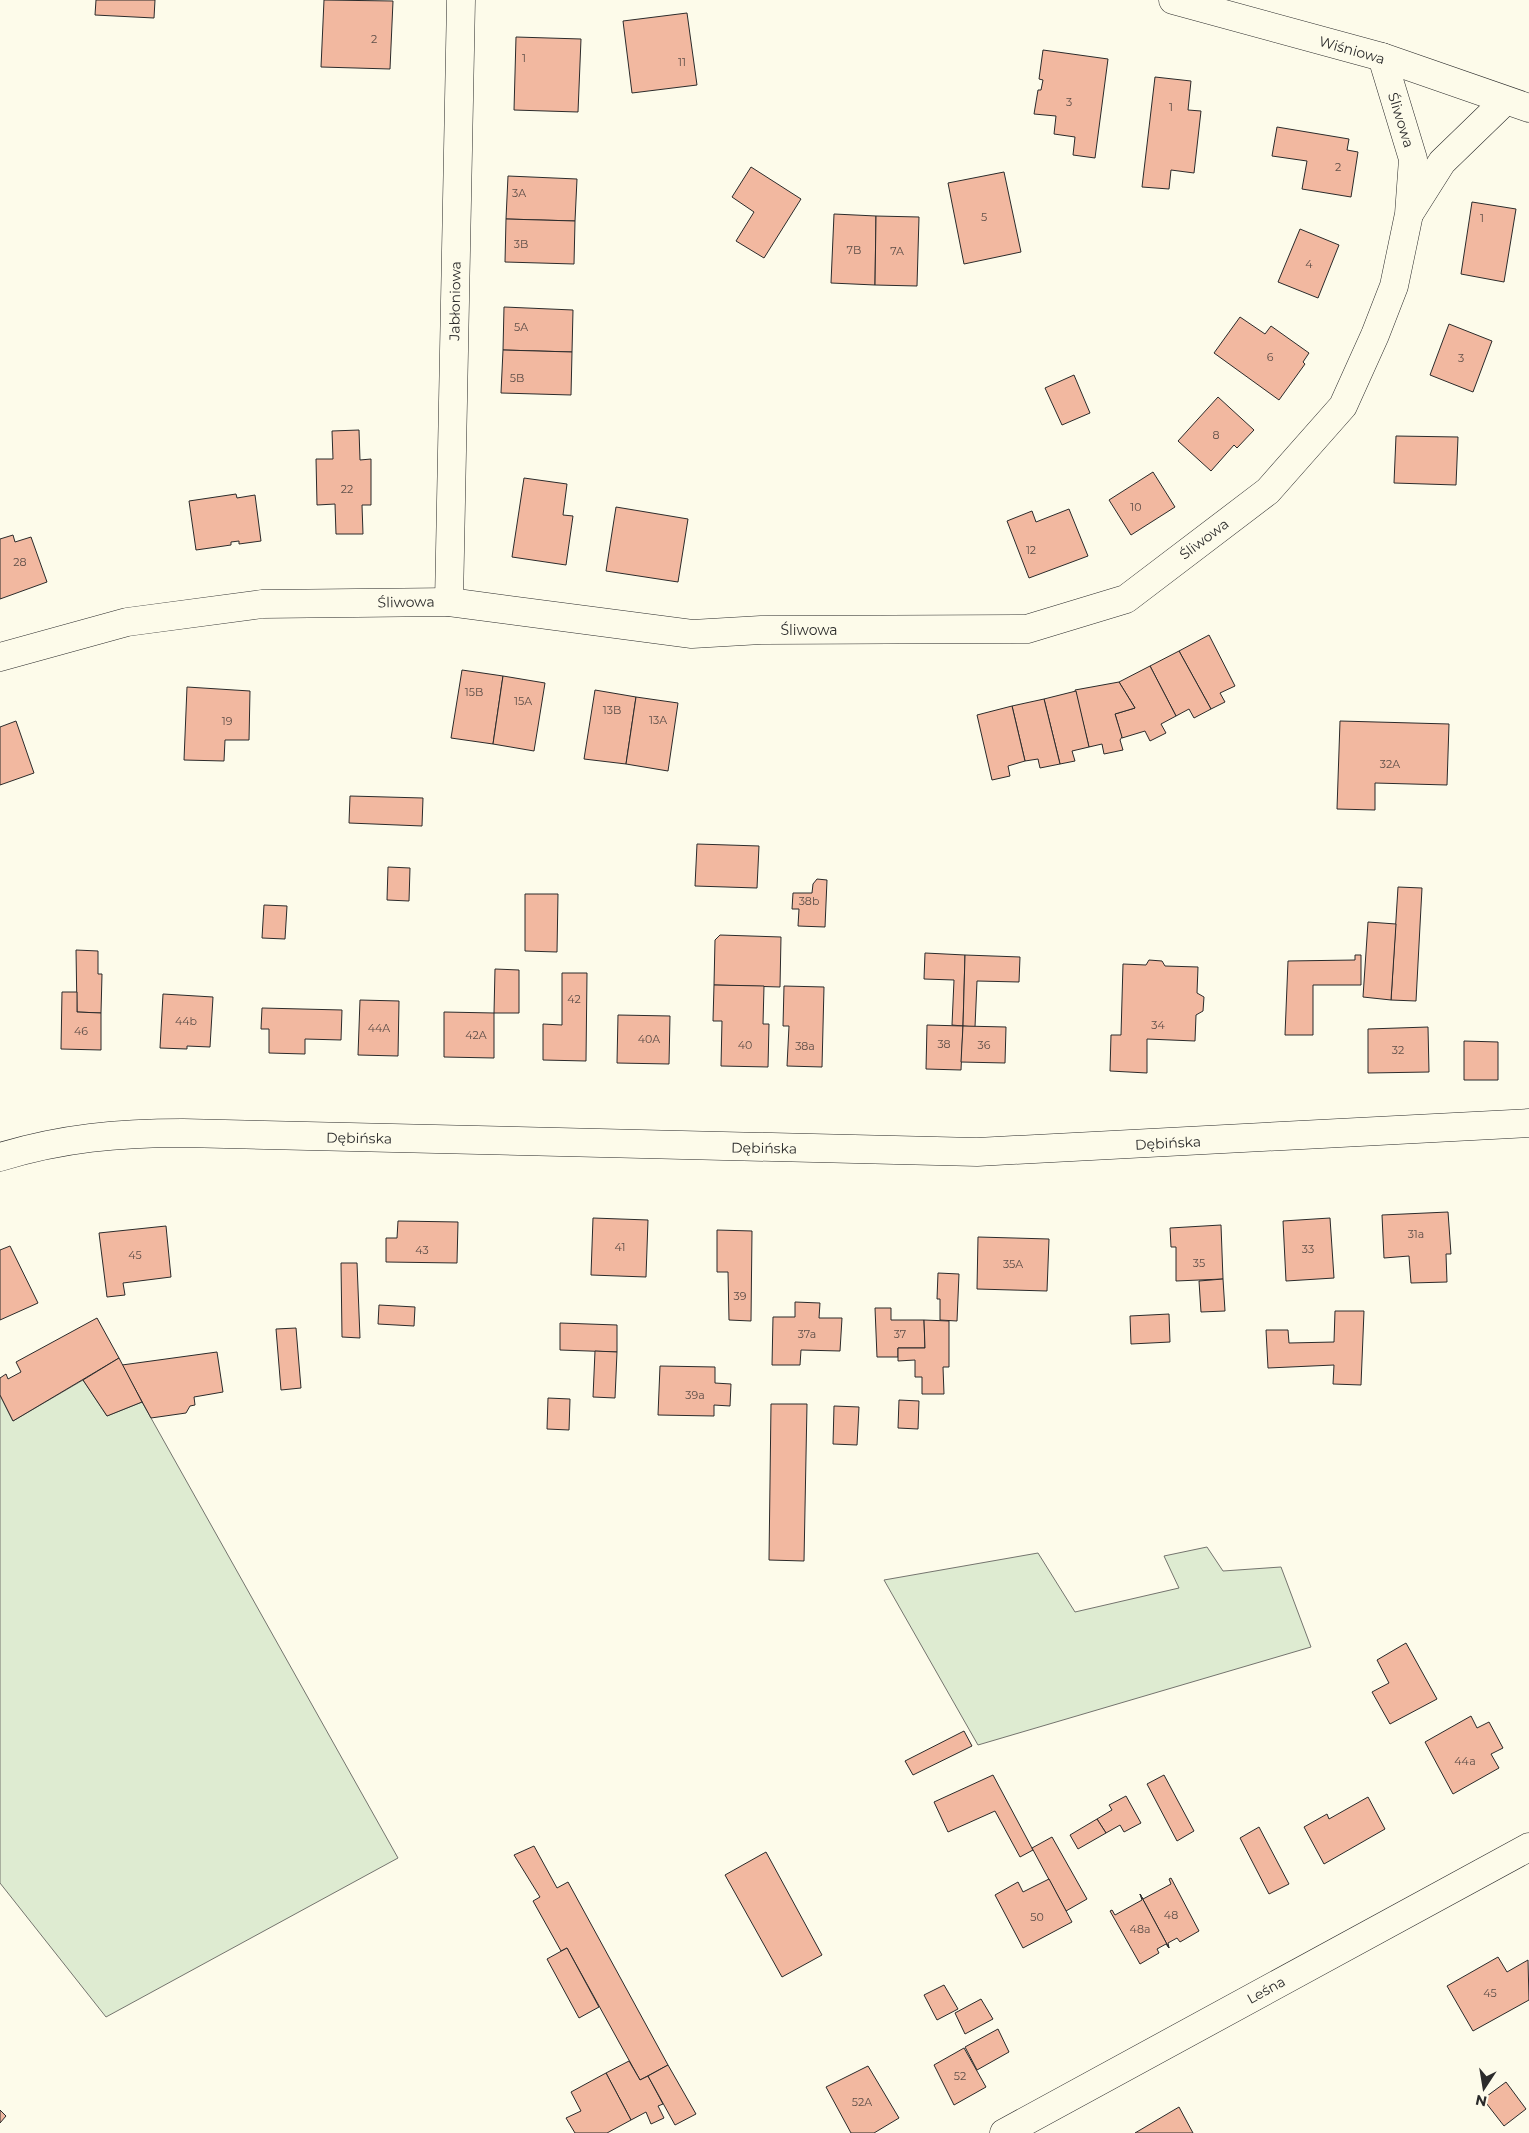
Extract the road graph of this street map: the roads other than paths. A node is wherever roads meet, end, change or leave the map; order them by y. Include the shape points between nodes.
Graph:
1 (461, 0) edge
2 (1173, 0) edge
3 (1382, 57) junction
4 (1517, 105) edge
5 (1408, 214) junction
6 (449, 602) junction
7 (0, 657) edge
8 (1529, 1123) edge
9 (0, 1157) edge
10 (1529, 1847) edge
11 (1004, 2133) edge

1 - 6 street, Jabłoniowa
2 - 3 street, Wiśniowa
3 - 4 street, Wiśniowa
3 - 5 street, Śliwowa via 1413,159
4 - 5 street, Śliwowa via 1442,162
5 - 6 street, Śliwowa via 1394,286 1343,406 1268,491 1126,599 1027,629 761,630 692,634
6 - 7 street, Śliwowa via 262,604 127,622
8 - 9 street, Dębińska via 977,1152 123,1134 66,1140
10 - 11 street, Leśna

